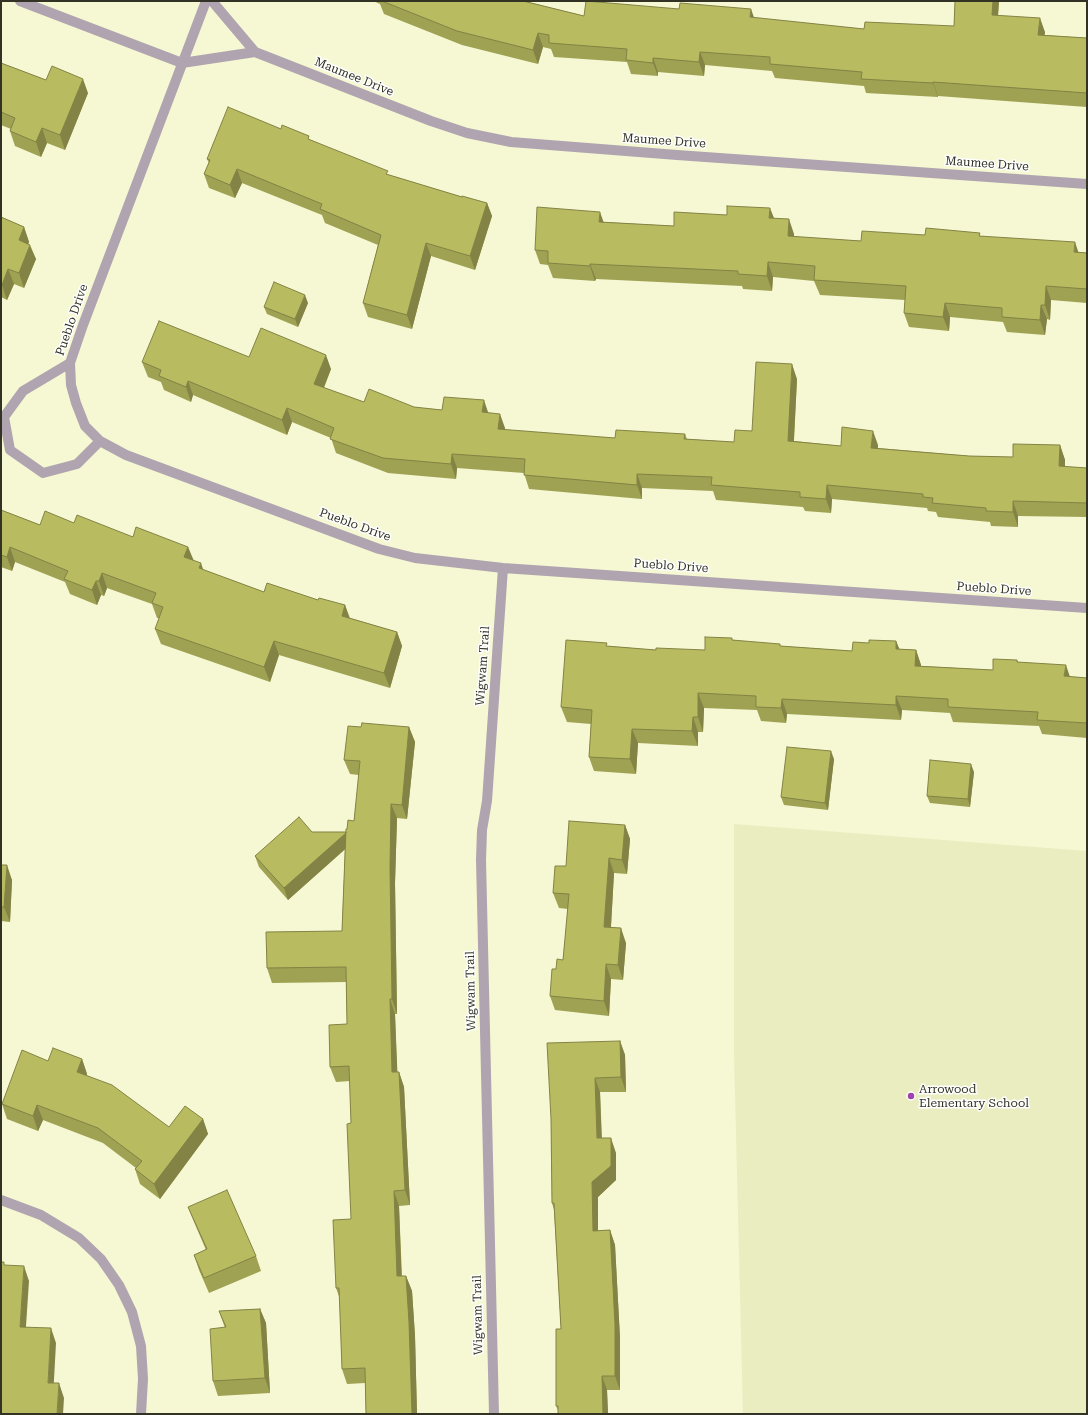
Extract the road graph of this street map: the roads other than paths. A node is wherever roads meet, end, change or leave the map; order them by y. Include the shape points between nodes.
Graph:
1 (20, 1) edge
2 (206, 1) edge
3 (212, 1) edge
4 (255, 52) junction
5 (182, 63) junction
6 (1087, 184) edge
7 (70, 363) junction
8 (100, 441) junction
9 (503, 568) junction
10 (1087, 608) edge
11 (1, 1200) edge
12 (140, 1414) edge
13 (494, 1414) edge

1 - 5 street, Maumee Drive
2 - 5 street, Pueblo Drive
3 - 4 street, Maumee Drive
4 - 5 street, Maumee Drive
4 - 6 street, Maumee Drive via 431,121 467,133 511,142
5 - 7 street, Pueblo Drive
7 - 8 street, Pueblo Drive via 71,385 76,404 85,426
7 - 8 street via 23,392 4,417 10,450 43,473 76,464
8 - 9 street, Pueblo Drive via 126,455 379,549 415,558
9 - 10 street, Pueblo Drive
9 - 13 street, Wigwam Trail via 481,860
11 - 12 street via 41,1215 79,1238 100,1259 119,1285 132,1312 141,1346 143,1379

